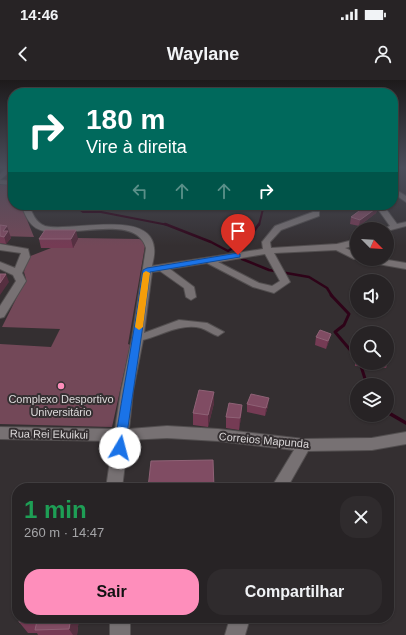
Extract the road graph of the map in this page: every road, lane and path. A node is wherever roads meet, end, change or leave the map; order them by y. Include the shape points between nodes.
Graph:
1 (398, 194) edge
2 (406, 200) edge
3 (27, 210) edge
4 (381, 210) edge
5 (316, 214) dead end
6 (387, 222) edge
7 (406, 224) edge
8 (394, 227) edge
9 (350, 244) edge
10 (0, 247) edge
11 (336, 248) junction
12 (269, 251) junction
13 (350, 254) edge
14 (207, 260) junction
15 (394, 264) edge
16 (0, 266) edge
17 (406, 266) edge
18 (162, 268) junction
19 (147, 270) junction
20 (16, 273) junction
21 (190, 297) dead end
22 (0, 315) edge
23 (218, 332) dead end
24 (138, 338) junction
25 (0, 433) edge
26 (122, 435) junction
27 (406, 438) edge
28 (304, 445) junction
29 (115, 483) edge
30 (282, 483) edge
31 (120, 623) edge
32 (239, 623) edge
33 (120, 635) edge
34 (235, 635) edge

1 - 2 street
3 - 19 street via 32,221 45,229 101,225 142,234 150,248
4 - 6 street
5 - 12 street via 278,228 266,242
7 - 8 street
9 - 11 street
10 - 20 street via 25,251 25,257
11 - 12 street
11 - 13 street
12 - 14 street
12 - 14 street via 286,282 274,290 256,285
14 - 18 street
15 - 17 street
16 - 20 street
18 - 19 street
18 - 21 street via 186,283
19 - 24 street
20 - 22 street via 21,281
23 - 24 street via 203,326 179,323 163,331
24 - 26 street via 127,391
25 - 26 street, Rua Rei Ekuikui
26 - 28 street, Correios Mapunda via 167,432
26 - 29 street
27 - 28 street, Correios Mapunda via 372,444
28 - 30 street
31 - 33 street
32 - 34 street

